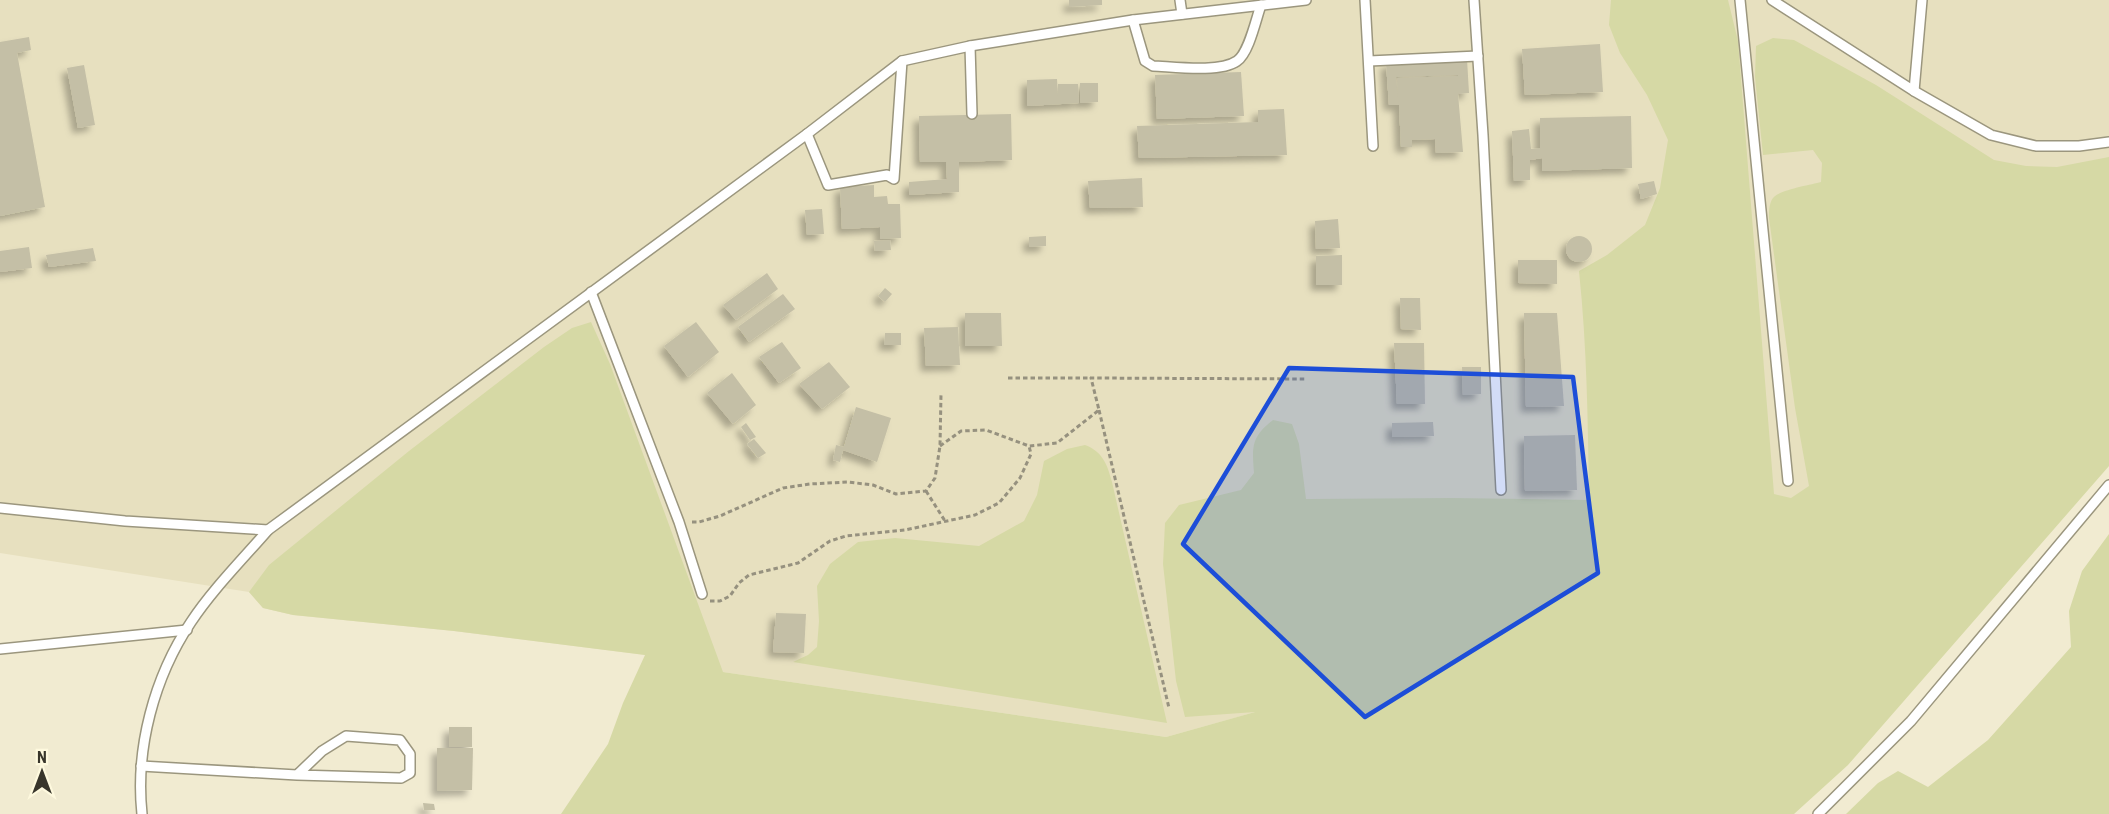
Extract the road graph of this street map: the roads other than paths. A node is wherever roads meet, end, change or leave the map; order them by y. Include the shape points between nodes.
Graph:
1 (1180, 0) edge
2 (1306, 0) edge
3 (1365, 0) edge
4 (1474, 0) edge
5 (1740, 0) edge
6 (1772, 0) edge
7 (1922, 0) edge
8 (1261, 5) junction
9 (1182, 14) junction
10 (1133, 20) junction
11 (970, 46) junction
12 (1478, 56) junction
13 (902, 61) junction
14 (1369, 61) junction
15 (1914, 91) junction
16 (972, 114) dead end
17 (807, 134) junction
18 (2109, 142) edge
19 (1373, 146) dead end
20 (591, 292) junction
21 (1788, 481) dead end
22 (2109, 485) edge
23 (1501, 490) dead end
24 (0, 508) edge
25 (268, 530) junction
26 (702, 594) road end
27 (186, 630) junction
28 (0, 649) edge
29 (141, 766) junction
30 (297, 775) junction
31 (142, 814) edge
32 (1818, 814) edge

1 - 9 lane
2 - 8 lane
3 - 14 lane
4 - 12 lane
5 - 21 lane
6 - 15 lane
7 - 15 lane
8 - 9 lane
8 - 10 lane via 1245,51 1238,61 1223,67 1154,66 1145,61
9 - 10 lane
10 - 11 lane
11 - 13 lane
11 - 16 lane
12 - 14 lane
12 - 23 lane
13 - 17 lane
13 - 17 lane via 894,179 887,175 828,185
14 - 19 lane
15 - 18 lane via 1991,135 2036,146
17 - 20 lane
20 - 25 lane
20 - 26 lane via 679,522
22 - 32 lane via 1911,721
24 - 25 lane
25 - 27 lane
27 - 28 lane
27 - 29 lane via 165,670 151,711
29 - 30 lane
29 - 31 lane
30 - 30 lane via 401,778 410,773 410,754 400,740 346,736 322,751

